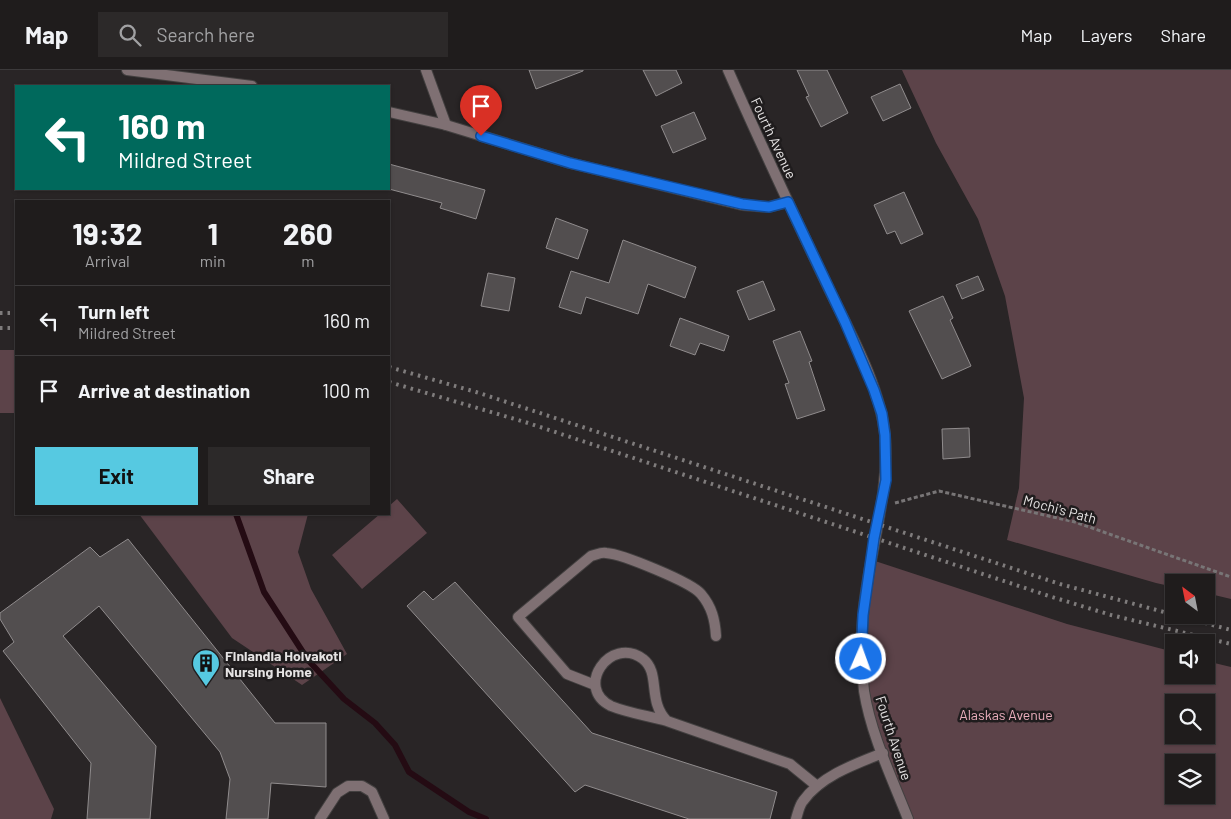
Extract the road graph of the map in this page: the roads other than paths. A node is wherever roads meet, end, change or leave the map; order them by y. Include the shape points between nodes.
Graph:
1 (127, 70) edge
2 (426, 70) edge
3 (728, 70) edge
4 (244, 85) edge
5 (390, 112) edge
6 (446, 125) junction
7 (788, 202) junction
8 (716, 636) dead end
9 (595, 684) junction
10 (667, 721) junction
11 (883, 753) junction
12 (817, 786) junction
13 (320, 819) edge
14 (384, 819) edge
15 (796, 819) edge
16 (908, 819) edge

1 - 4 street
2 - 6 street
3 - 7 street, Fourth Avenue
5 - 6 street
6 - 7 street via 570,163 742,204 769,207
7 - 11 street, Fourth Avenue via 874,390 885,435 886,480 863,615 861,659 864,692
8 - 9 street via 710,606 700,592 683,581 617,555 605,552 591,556 518,617 567,674
9 - 10 street via 600,696 611,705
9 - 10 street via 602,663 613,656 626,652 643,660 653,676 653,696 659,713
10 - 12 street via 790,764
11 - 12 street via 849,766
11 - 16 street, Fourth Avenue
12 - 15 street via 802,802
13 - 14 street via 337,793 348,786 362,786 372,792

